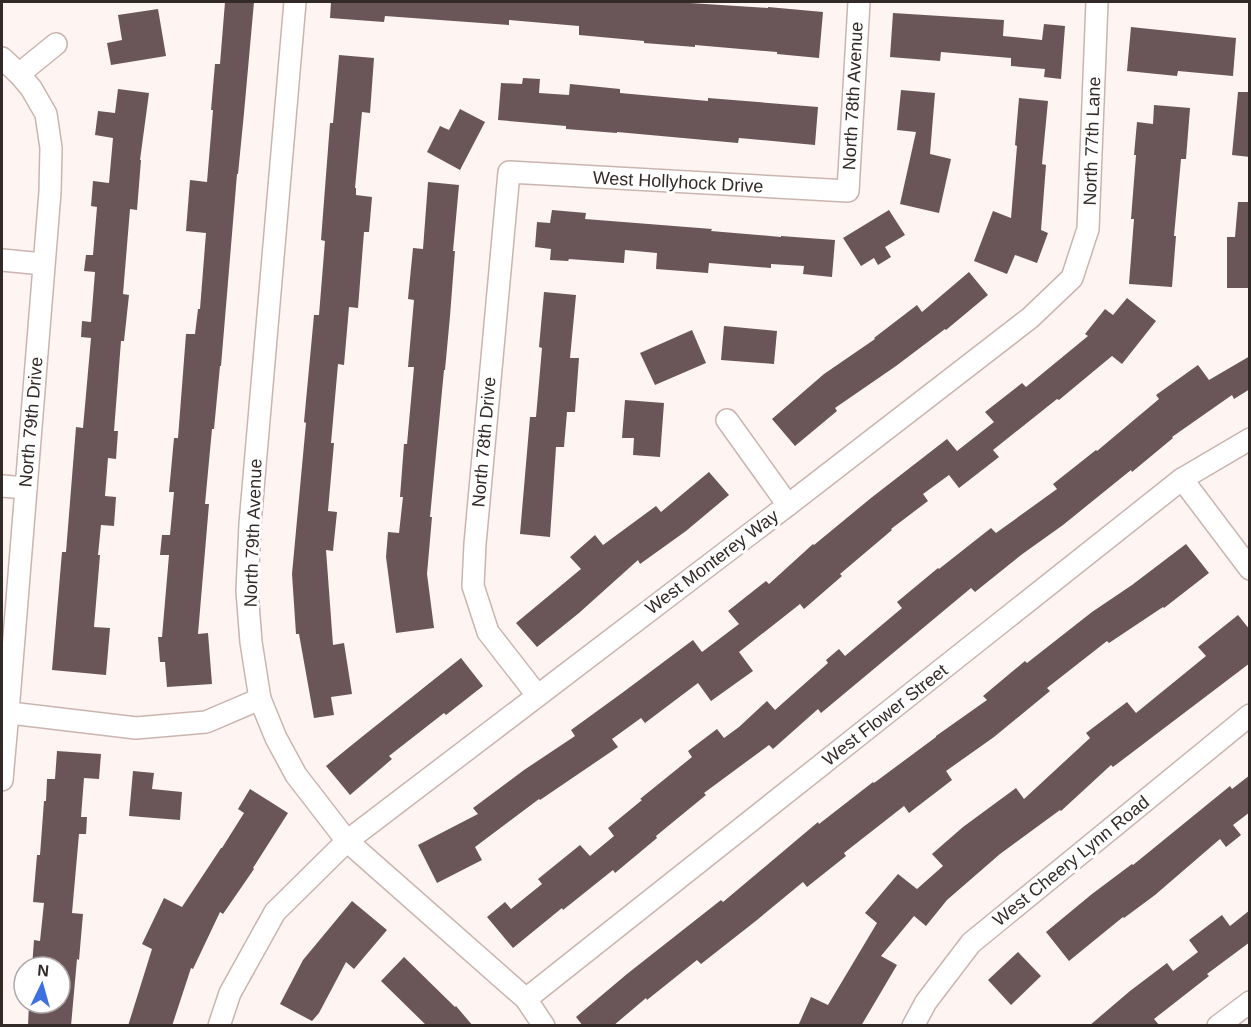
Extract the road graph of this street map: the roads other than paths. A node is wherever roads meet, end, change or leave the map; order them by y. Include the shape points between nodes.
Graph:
1 (295, 2) edge
2 (859, 2) edge
3 (1097, 2) edge
4 (56, 44) dead end
5 (2, 58) edge
6 (19, 74) junction
7 (509, 172) joint
8 (848, 191) joint
9 (2, 260) edge
10 (44, 264) junction
11 (1072, 278) joint
12 (727, 420) dead end
13 (1250, 440) edge
14 (1182, 479) junction
15 (2, 486) edge
16 (26, 488) junction
17 (788, 505) junction
18 (1250, 569) edge
19 (537, 695) junction
20 (261, 699) junction
21 (5, 712) edge
22 (1250, 715) edge
23 (2, 780) edge
24 (347, 841) junction
25 (526, 999) junction
26 (1250, 1002) edge
27 (219, 1026) edge
28 (544, 1026) edge
29 (913, 1026) edge
30 (1218, 1026) edge

1 - 20 street, North 79th Avenue via 250,524 247,591
2 - 8 street, North 78th Avenue
3 - 11 street, North 77th Lane via 1088,229
4 - 6 street
5 - 6 street
6 - 10 street, North 79th Drive via 46,114 51,148
7 - 8 street, West Hollyhock Drive
7 - 19 street, North 78th Drive via 473,586 488,632
9 - 10 street
10 - 16 street, North 79th Drive
11 - 17 street, West Monterey Way via 1030,318
12 - 17 street
13 - 14 street, West Flower Street
14 - 18 street
14 - 25 street, West Flower Street
15 - 16 street
16 - 21 street, North 79th Drive
17 - 19 street, West Monterey Way
19 - 24 street, West Monterey Way
20 - 21 street via 206,722 136,728
20 - 24 street, North 79th Avenue via 296,775
21 - 23 street, North 79th Drive
22 - 29 street, West Cheery Lynn Road via 971,943 926,1002
24 - 25 street, North 79th Avenue
24 - 27 street, West Monterey Way via 275,912 230,993
25 - 28 street, North 79th Avenue
26 - 30 street

